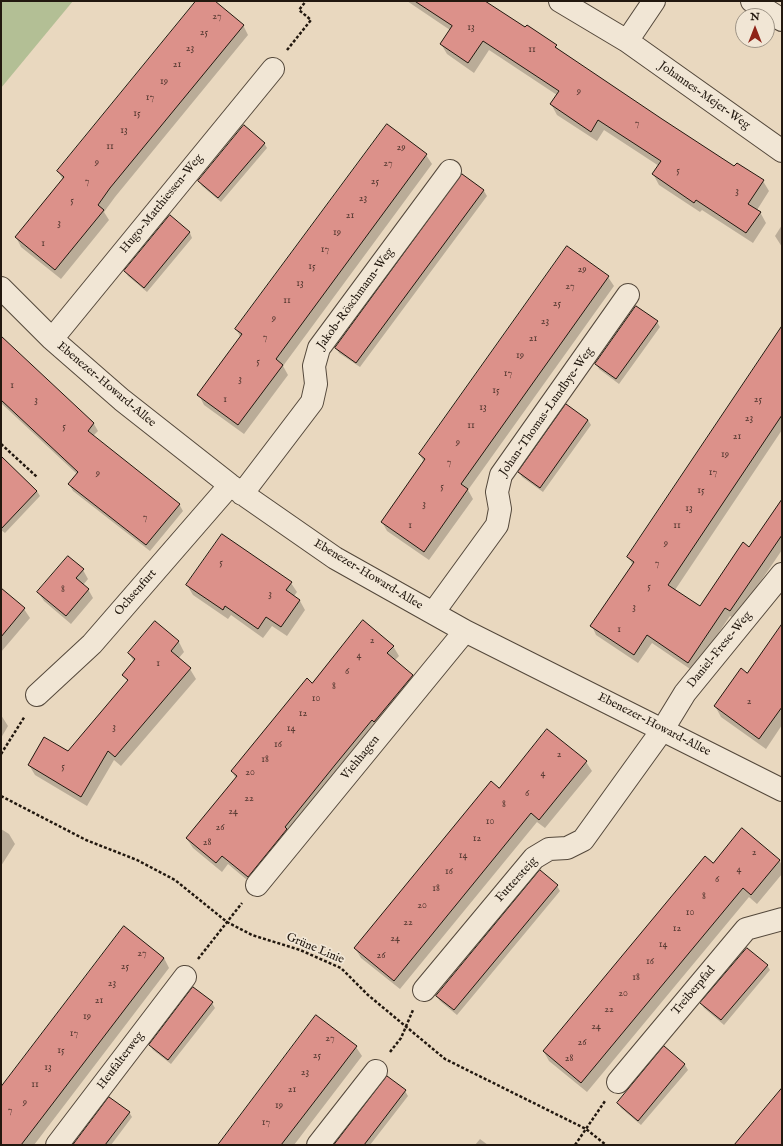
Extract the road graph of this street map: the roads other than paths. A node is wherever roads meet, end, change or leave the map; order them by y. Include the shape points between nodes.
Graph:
1 (560, 1) edge
2 (654, 1) edge
3 (752, 1) edge
4 (780, 14) edge
5 (627, 41) junction
6 (272, 69) road end
7 (782, 150) edge
8 (450, 171) dead end
9 (628, 295) dead end
10 (5, 300) edge
11 (52, 339) junction
12 (236, 490) junction
13 (782, 574) edge
14 (432, 613) junction
15 (465, 631) junction
16 (37, 695) road end
17 (663, 730) junction
18 (782, 790) edge
19 (257, 885) road end
20 (782, 919) edge
21 (185, 977) road end
22 (424, 990) dead end
23 (376, 1071) road end
24 (618, 1082) road end
25 (57, 1145) edge
26 (318, 1145) edge

1 - 5 street, Johannes-Mejer-Weg
2 - 5 street
3 - 4 street
5 - 7 street, Johannes-Mejer-Weg
6 - 11 street, Hugo-Matthiessen-Weg
8 - 12 street, Jakob-Röschmann-Weg via 319,348 314,366 316,384 312,402
9 - 14 street, Johan-Thomas-Lundbye-Weg via 501,475 497,492 500,509 497,525
10 - 11 street, Ebenezer-Howard-Allee
11 - 12 street, Ebenezer-Howard-Allee via 122,400
12 - 14 street, Ebenezer-Howard-Allee via 335,558
12 - 16 street, Ochsenfurt via 92,644
13 - 17 street, Daniel-Frese-Weg via 685,693
14 - 15 street, Ebenezer-Howard-Allee
15 - 17 street, Ebenezer-Howard-Allee
15 - 19 street, Viehhagen
17 - 18 street, Ebenezer-Howard-Allee
17 - 22 street, Futtersteig via 583,840 567,848 549,849 534,858
20 - 24 street, Treiberpfad via 746,929
21 - 25 street, Heufalterweg
23 - 26 street

